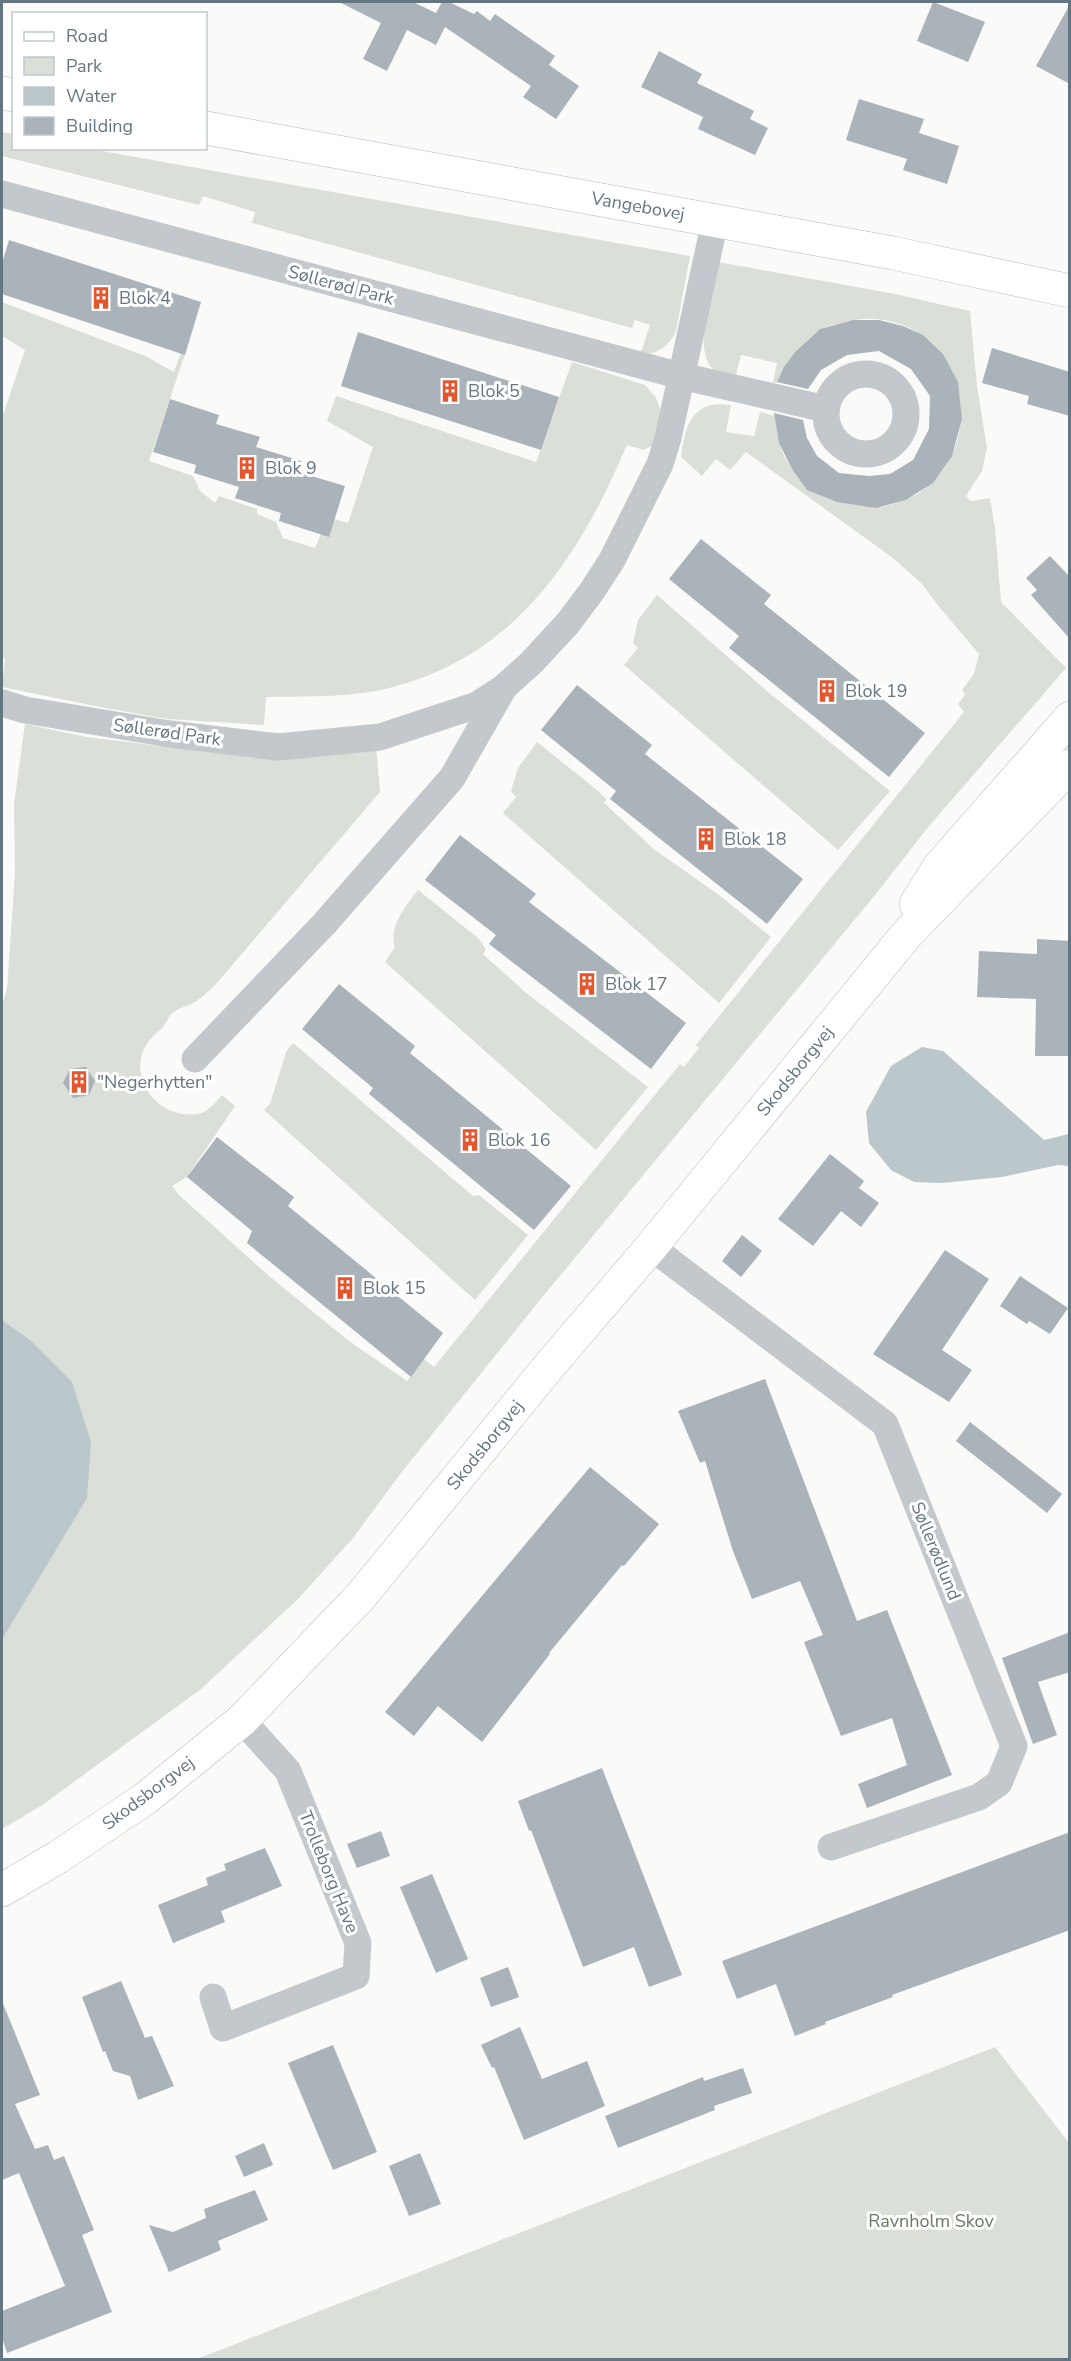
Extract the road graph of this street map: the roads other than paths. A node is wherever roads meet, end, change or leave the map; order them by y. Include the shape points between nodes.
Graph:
1 (207, 128) edge
2 (2, 194) edge
3 (715, 221) junction
4 (1070, 291) edge
5 (681, 376) junction
6 (826, 409) dead end
7 (503, 688) junction
8 (2, 703) edge
9 (1070, 718) edge
10 (1070, 766) edge
11 (907, 934) junction
12 (195, 1059) dead end
13 (651, 1247) junction
14 (242, 1720) junction
15 (831, 1847) dead end
16 (2, 1890) edge
17 (213, 1997) dead end

1 - 3 street, Vangebovej
2 - 5 street, Søllerød Park
3 - 4 street, Vangebovej via 893,253
3 - 5 street, Søllerød Park
5 - 6 street, Søllerød Park
5 - 7 street, Søllerød Park via 660,464 612,560 568,623
7 - 8 street, Søllerød Park via 477,705 380,737 278,747 159,732
7 - 12 street, Søllerød Park via 452,778 325,923
9 - 11 street, Skodsborgvej via 939,867 910,913
10 - 11 street, Skodsborgvej
11 - 13 street, Skodsborgvej
13 - 14 street, Skodsborgvej via 361,1596
13 - 15 street, Søllerødlund via 885,1424 1014,1746 999,1783 979,1797
14 - 16 street, Skodsborgvej via 146,1798
14 - 17 street, Trolleborg Have via 288,1771 358,1943 356,1976 223,2028

